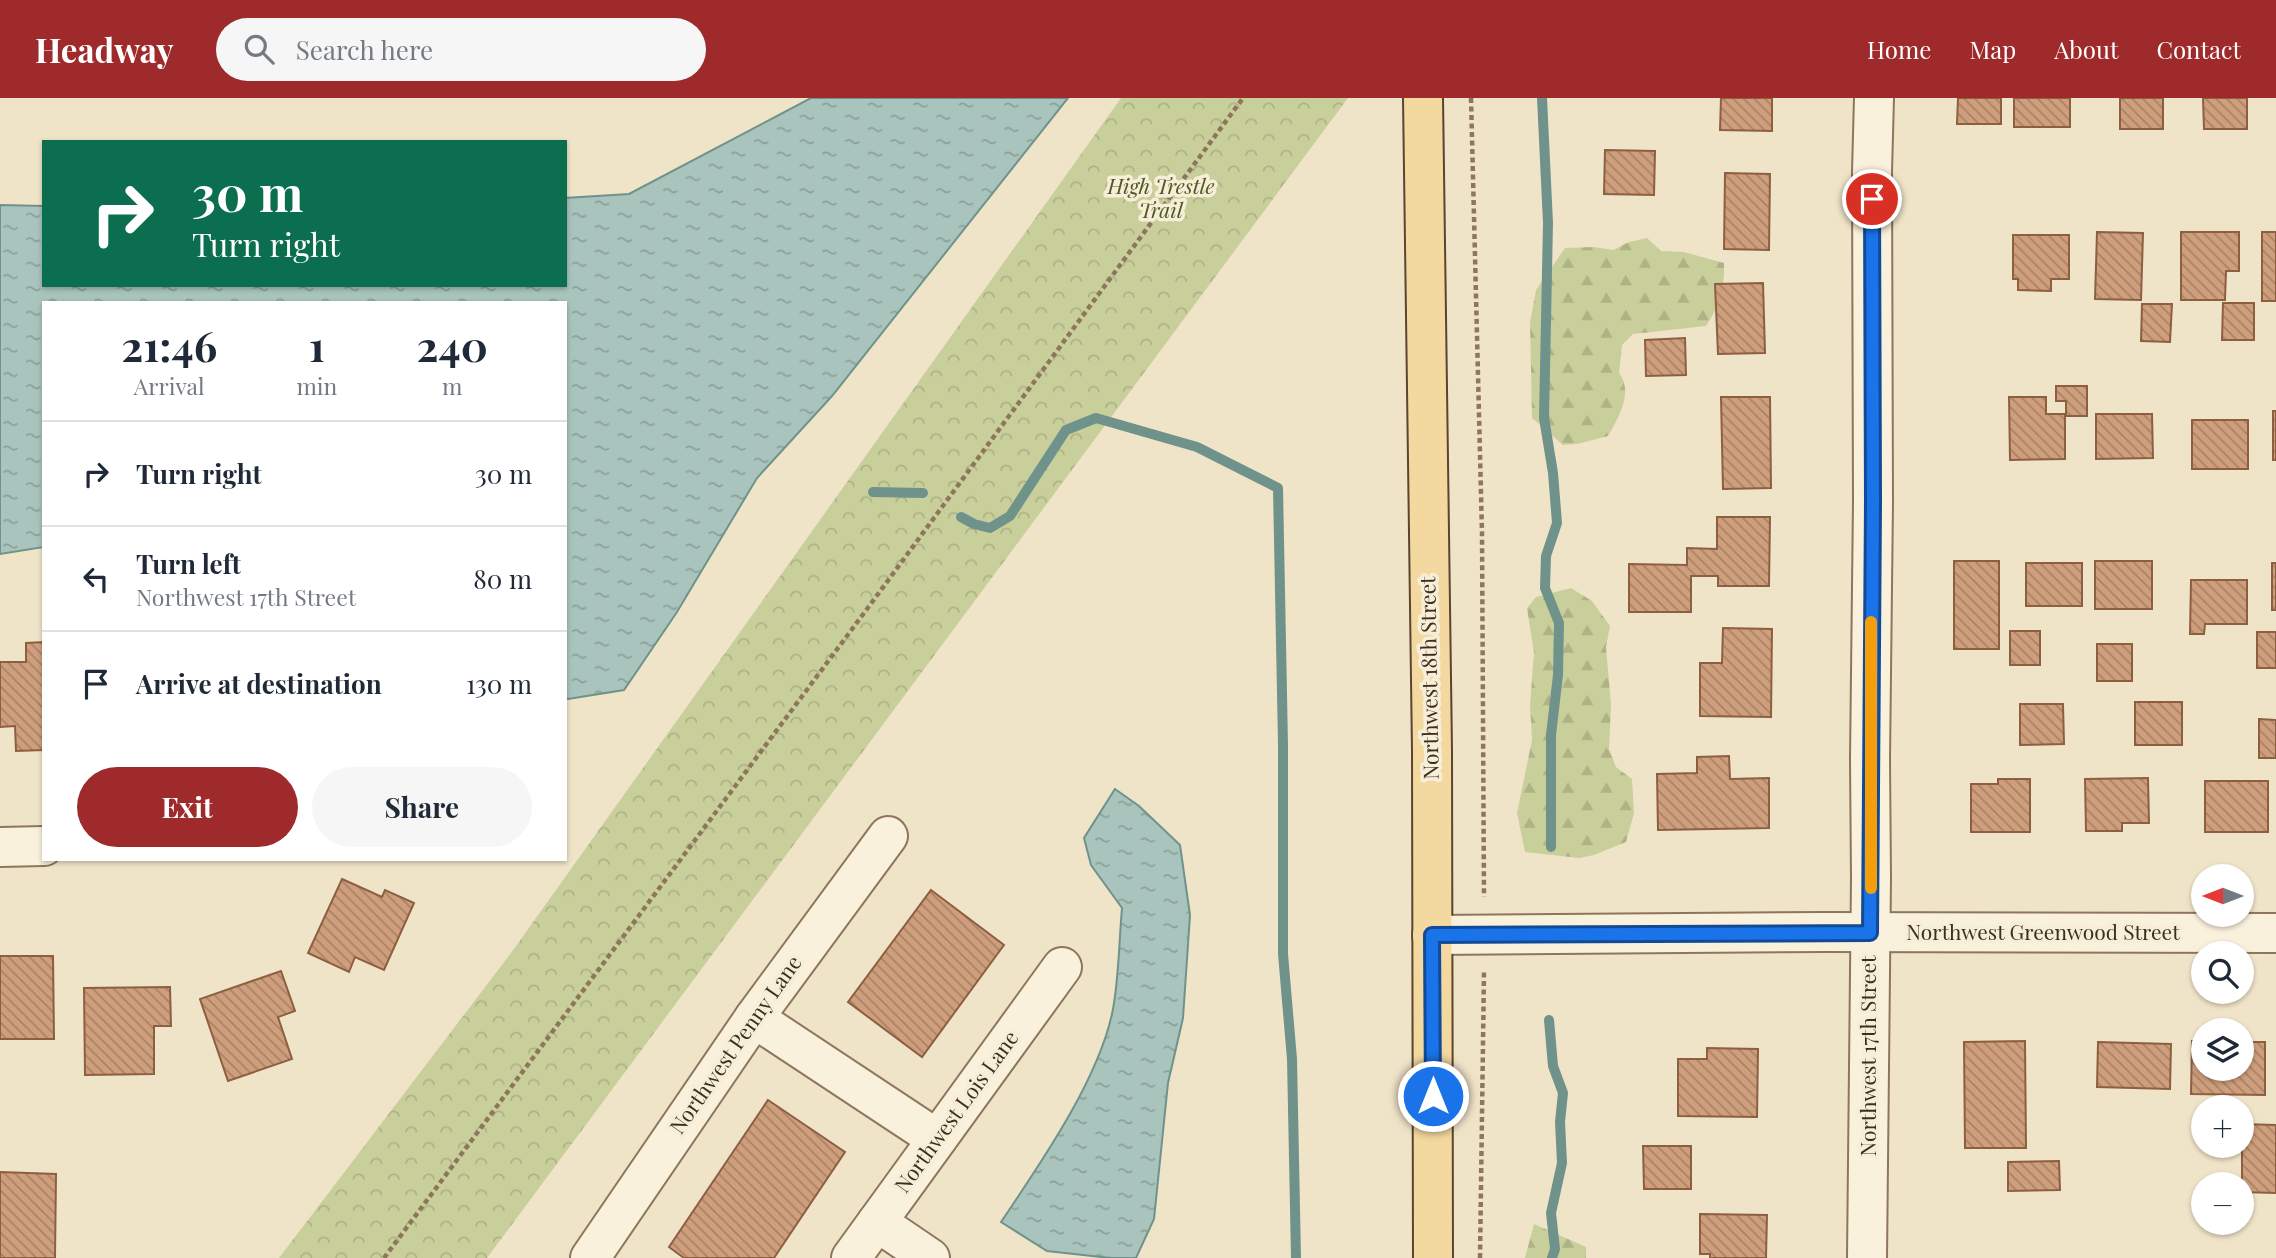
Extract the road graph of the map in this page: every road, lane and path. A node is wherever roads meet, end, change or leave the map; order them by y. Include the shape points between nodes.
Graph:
1 (1243, 98) edge
2 (1423, 98) edge
3 (1471, 98) edge
4 (1874, 98) edge
5 (888, 836) dead end
6 (42, 846) edge
7 (0, 847) edge
8 (1870, 933) junction
9 (2276, 933) edge
10 (1482, 934) junction
11 (1432, 935) junction
12 (1062, 967) dead end
13 (754, 1018) junction
14 (937, 1139) junction
15 (877, 1222) junction
16 (384, 1258) edge
17 (590, 1258) edge
18 (851, 1258) edge
19 (930, 1258) edge
20 (1433, 1258) edge
21 (1480, 1258) edge
22 (1867, 1258) edge

1 - 16 path
2 - 11 main road, Northwest 18th Street
3 - 10 path via 1482,533
4 - 8 street, Northwest 17th Street
5 - 13 street, Northwest Penny Lane
6 - 7 street
8 - 9 street, Northwest Greenwood Street
8 - 10 street, Northwest Greenwood Street
8 - 22 street, Northwest 17th Street
10 - 11 street, Northwest Greenwood Street
10 - 21 path
11 - 20 main road, Northwest 18th Street
12 - 14 street, Northwest Lois Lane
13 - 14 street
13 - 17 street, Northwest Penny Lane
14 - 15 street, Northwest Lois Lane
15 - 18 street, Northwest Lois Lane
15 - 19 street

